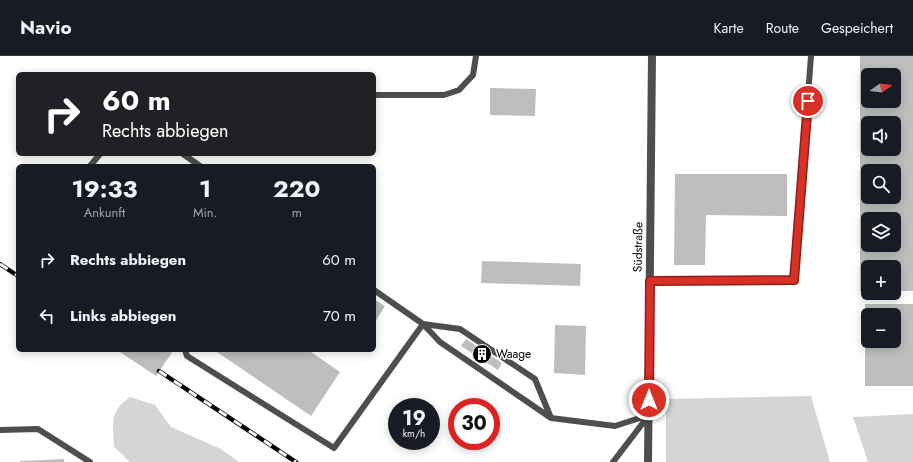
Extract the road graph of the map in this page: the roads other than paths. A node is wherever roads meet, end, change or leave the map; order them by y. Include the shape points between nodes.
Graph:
1 (476, 56) edge
2 (652, 56) edge
3 (811, 56) edge
4 (376, 95) edge
5 (98, 156) edge
6 (186, 156) edge
7 (92, 164) edge
8 (197, 164) edge
9 (650, 281) junction
10 (376, 291) edge
11 (423, 324) junction
12 (186, 352) edge
13 (649, 415) junction
14 (551, 418) junction
15 (0, 430) edge
16 (90, 462) edge
17 (613, 462) edge
18 (648, 462) edge

1 - 4 lane via 473,75 459,90 444,95
2 - 9 street, Südstraße
3 - 9 lane via 794,280
5 - 7 lane
6 - 8 lane
9 - 13 street, Südstraße
10 - 11 lane
11 - 12 lane via 334,448 187,356
11 - 14 lane via 440,342
11 - 14 lane via 460,329 535,379
13 - 14 lane via 616,426
13 - 17 lane
13 - 18 street, Südstraße
15 - 16 lane via 38,429

